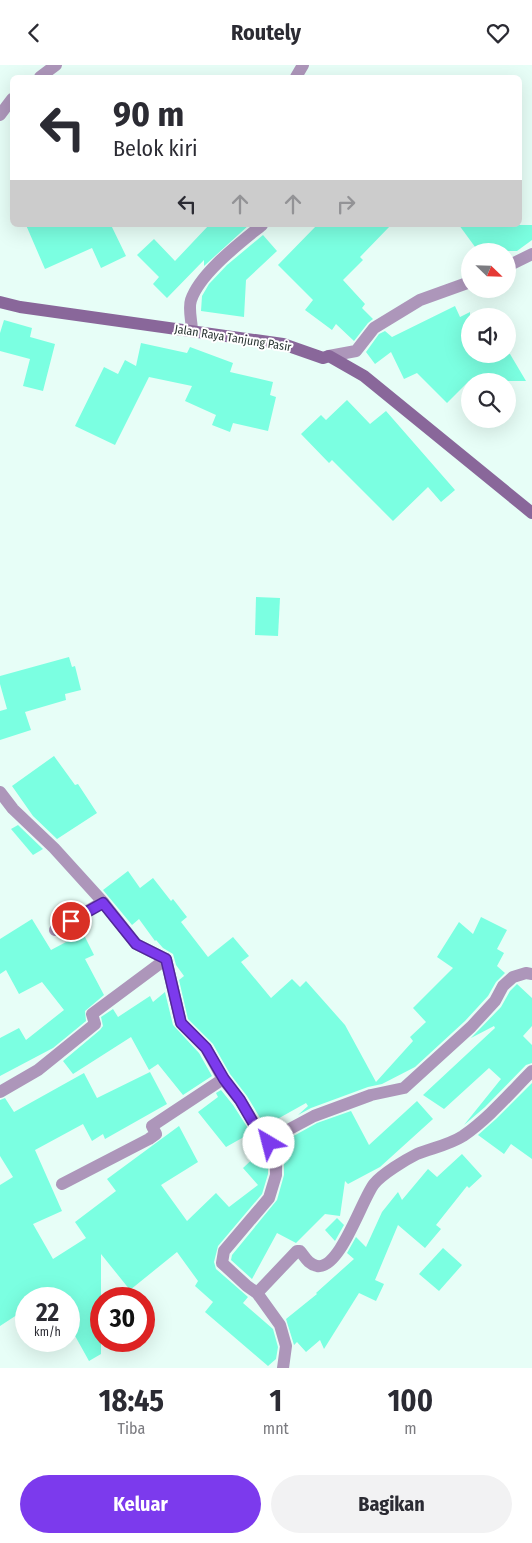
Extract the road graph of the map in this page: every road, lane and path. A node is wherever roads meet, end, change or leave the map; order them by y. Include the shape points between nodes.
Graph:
1 (56, 65) edge
2 (43, 75) edge
3 (10, 102) edge
4 (0, 115) edge
5 (260, 227) edge
6 (532, 254) edge
7 (516, 262) edge
8 (461, 285) edge
9 (0, 302) edge
10 (192, 331) junction
11 (330, 356) junction
12 (532, 513) edge
13 (0, 791) edge
14 (103, 903) junction
15 (56, 930) dead end
16 (166, 959) junction
17 (532, 974) edge
18 (532, 1071) edge
19 (224, 1079) junction
20 (0, 1092) edge
21 (269, 1143) junction
22 (62, 1184) dead end
23 (257, 1293) junction
24 (283, 1368) edge

1 - 2 street
3 - 4 street
5 - 10 street via 203,279 191,301
6 - 7 street
8 - 11 street via 420,300 374,329 356,351
9 - 10 street, Jalan Raya Tanjung Pasir
10 - 11 street, Jalan Raya Tanjung Pasir via 283,344 323,358
11 - 12 street, Jalan Raya Tanjung Pasir via 364,376
13 - 14 street via 13,809 54,848
14 - 15 street
14 - 16 street via 136,944
16 - 19 street via 181,1023 206,1048
16 - 20 street via 92,1014 95,1024 38,1070
17 - 21 street via 513,977 502,986 495,1001 471,1027 404,1088 371,1095 314,1116
18 - 23 street via 496,1108 462,1136 416,1155 374,1183 342,1247 326,1263 316,1265 297,1251
19 - 21 street
19 - 22 street via 152,1126 156,1134 149,1139
21 - 23 street via 276,1157 276,1175 269,1198 224,1251 222,1263
23 - 24 street via 280,1325 286,1346

